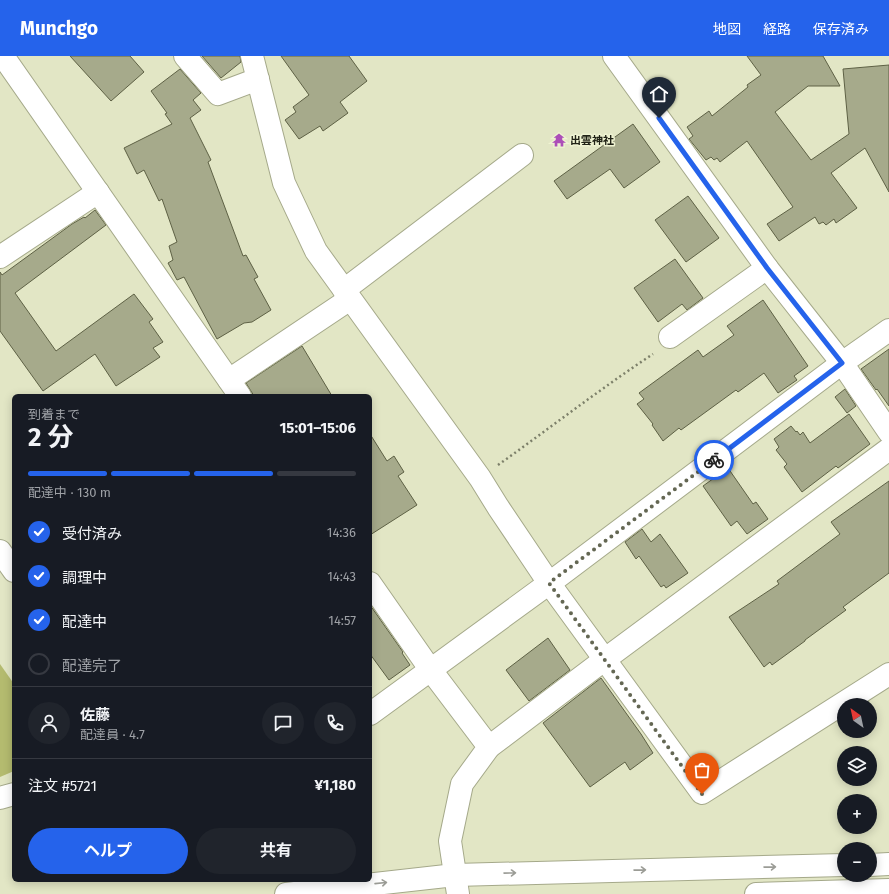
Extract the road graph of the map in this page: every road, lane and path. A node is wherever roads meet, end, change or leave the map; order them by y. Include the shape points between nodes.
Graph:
1 (3, 56) edge
2 (185, 56) edge
3 (252, 56) edge
4 (614, 56) edge
5 (258, 79) junction
6 (522, 155) dead end
7 (98, 192) junction
8 (0, 257) edge
9 (767, 268) junction
10 (347, 295) junction
11 (889, 330) edge
12 (670, 337) joint
13 (842, 363) junction
14 (234, 388) edge
15 (889, 432) edge
16 (889, 449) edge
17 (480, 478) junction
18 (0, 552) edge
19 (12, 568) edge
20 (549, 583) junction
21 (372, 586) edge
22 (604, 660) junction
23 (430, 669) junction
24 (889, 674) edge
25 (372, 712) edge
26 (489, 747) junction
27 (12, 795) edge
28 (0, 798) edge
29 (889, 864) edge
30 (837, 865) edge
31 (877, 865) edge
32 (456, 884) edge
33 (889, 890) edge
34 (286, 894) edge
35 (756, 894) edge

1 - 7 street
2 - 5 street via 218,94
3 - 5 street
4 - 9 street
5 - 10 street via 284,183 316,251
6 - 10 street
7 - 8 street
7 - 14 street
9 - 12 street
9 - 13 street
10 - 14 street
10 - 17 street
11 - 13 street
12 - 17 path via 656,352 610,382
13 - 15 street
13 - 20 street
16 - 22 street
17 - 20 street
18 - 19 street
20 - 22 street
20 - 23 street
21 - 23 street
22 - 24 street via 702,794
22 - 26 street
23 - 25 street
23 - 26 street
26 - 32 street via 462,784 450,841
27 - 28 street
29 - 31 street
32 -> 30 street
34 -> 32 street
33 - 35 street

